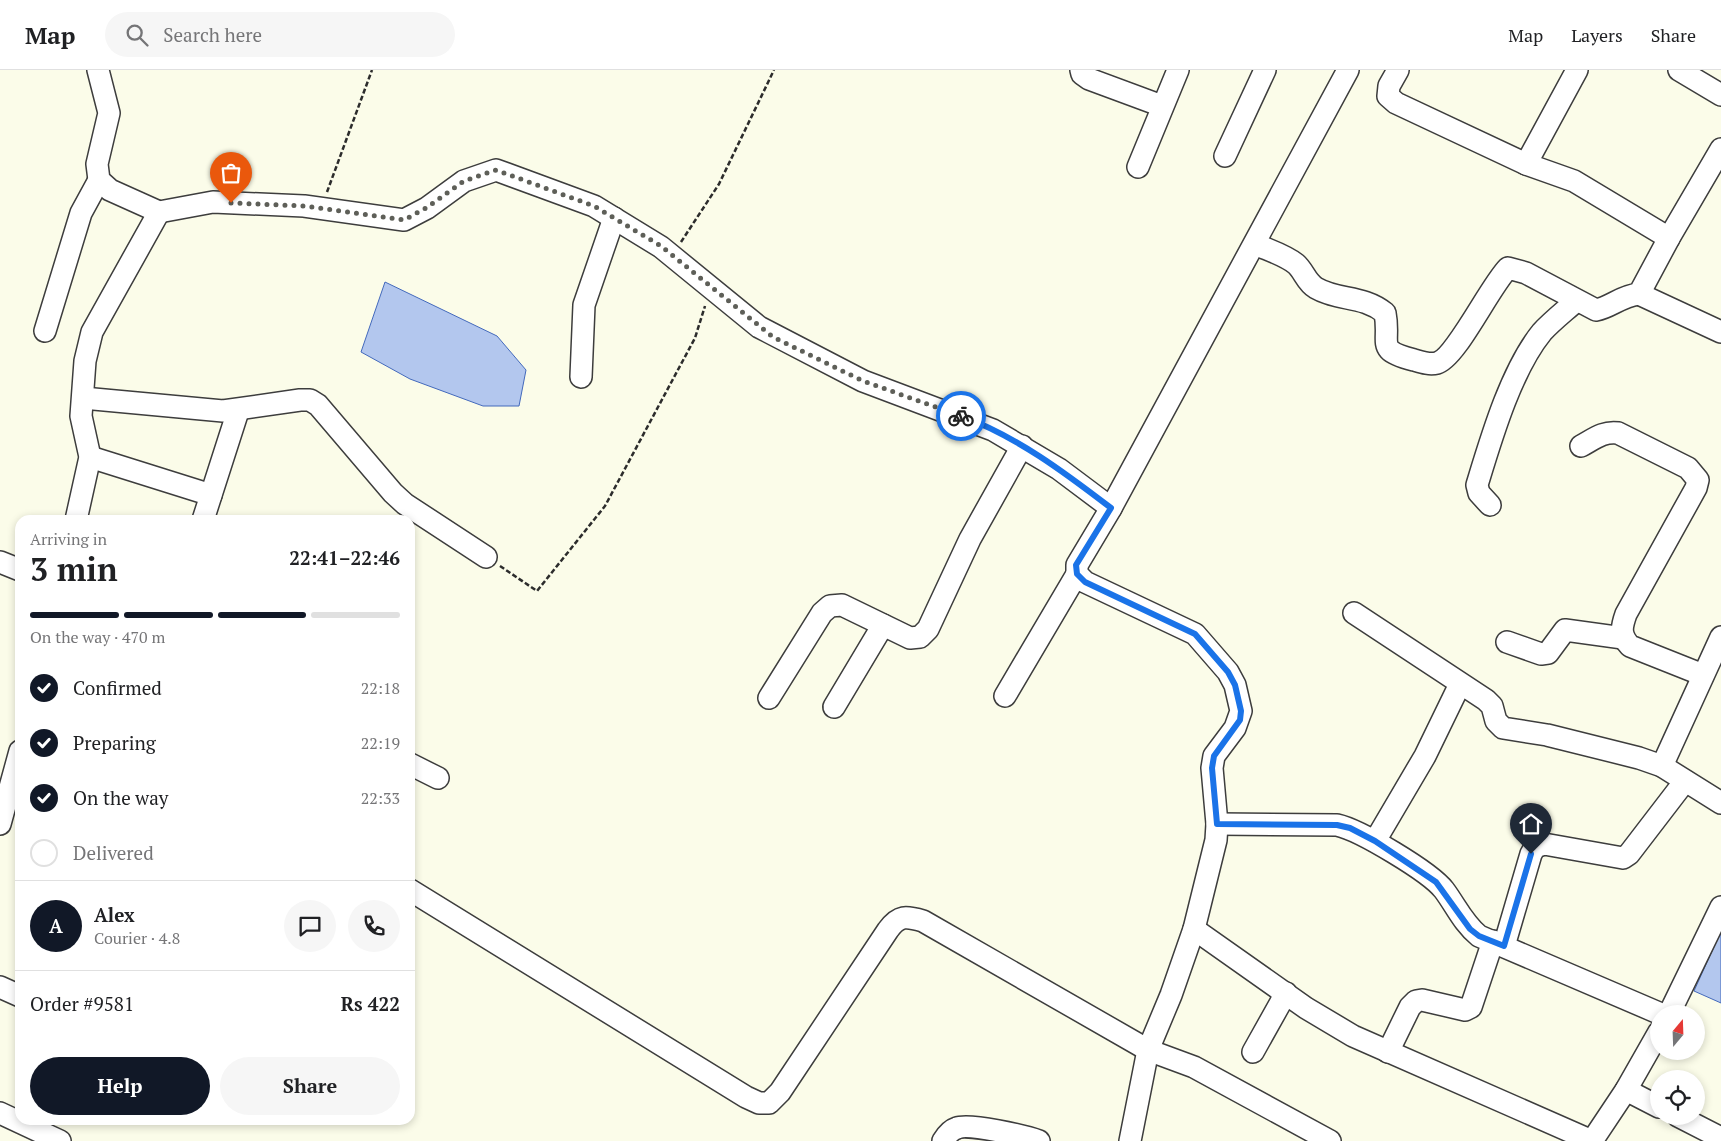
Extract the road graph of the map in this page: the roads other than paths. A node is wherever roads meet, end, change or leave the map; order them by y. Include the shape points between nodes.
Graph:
1 (98, 70) edge
2 (1081, 70) edge
3 (1178, 70) edge
4 (1265, 70) edge
5 (1348, 70) edge
6 (1398, 70) edge
7 (1577, 70) edge
8 (1679, 70) edge
9 (1721, 95) edge
10 (1162, 106) junction
11 (1721, 149) edge
12 (1225, 156) dead end
13 (1526, 164) junction
14 (1138, 167) dead end
15 (98, 180) junction
16 (159, 212) junction
17 (614, 218) junction
18 (1668, 238) junction
19 (1254, 244) junction
20 (1639, 294) junction
21 (1576, 301) junction
22 (45, 330) dead end
23 (1721, 332) edge
24 (581, 378) dead end
25 (82, 398) junction
26 (238, 411) junction
27 (1022, 446) junction
28 (1581, 446) dead end
29 (90, 457) junction
30 (211, 495) junction
31 (1490, 505) dead end
32 (1111, 508) junction
33 (77, 515) edge
34 (205, 515) edge
35 (486, 557) road end
36 (0, 562) edge
37 (15, 568) edge
38 (1077, 574) junction
39 (1354, 613) dead end
40 (883, 625) junction
41 (1721, 637) edge
42 (1623, 638) junction
43 (1507, 642) dead end
44 (1703, 675) junction
45 (1460, 684) junction
46 (1005, 696) dead end
47 (769, 698) dead end
48 (834, 707) dead end
49 (415, 766) edge
50 (1662, 766) junction
51 (15, 769) edge
52 (438, 778) dead end
53 (1685, 781) junction
54 (1721, 802) edge
55 (0, 824) edge
56 (1217, 824) junction
57 (1375, 841) junction
58 (415, 893) edge
59 (1721, 907) edge
60 (1194, 929) junction
61 (1499, 944) junction
62 (0, 986) edge
63 (1286, 993) junction
64 (15, 994) edge
65 (1673, 1005) edge
66 (1650, 1009) edge
67 (1650, 1048) edge
68 (1148, 1050) junction
69 (1253, 1052) dead end
70 (1388, 1052) junction
71 (1626, 1090) junction
72 (1650, 1102) edge
73 (0, 1113) edge
74 (15, 1120) edge
75 (26, 1125) edge
76 (1696, 1125) edge
77 (1721, 1138) edge
78 (1030, 1140) edge
79 (60, 1141) edge
80 (943, 1141) edge
81 (1130, 1141) edge
82 (1330, 1141) edge
83 (1592, 1141) edge

1 - 15 street via 108,113 97,164
2 - 10 street via 1089,80
3 - 10 street
4 - 12 street
5 - 19 street
6 - 13 street via 1389,86 1388,96 1396,103
7 - 13 street
8 - 9 street
10 - 14 street
11 - 18 street
13 - 18 street via 1574,181
15 - 16 street via 110,190
15 - 22 street via 81,213
16 - 17 street via 213,202 304,206 404,220 464,181 496,170 594,206
16 - 25 street via 92,332 85,361
17 - 24 street via 584,305
17 - 27 street via 672,255 773,337 863,381 975,421
18 - 20 street
19 - 21 street via 1290,260 1316,288 1378,307 1385,313 1389,351 1426,363 1436,363 1451,353 1508,268 1526,273
19 - 32 street
20 - 21 street via 1596,310
20 - 23 street
21 - 31 street via 1538,338 1494,429 1477,485 1479,493
25 - 26 street
25 - 29 street via 81,416
26 - 30 street
26 - 35 street via 310,400 318,405 392,493
27 - 32 street via 1060,469
27 - 40 street via 970,539 928,629 920,637 910,638
28 - 42 street via 1601,434 1618,433 1688,468 1698,480 1626,614
29 - 30 street
29 - 33 street
30 - 34 street
32 - 38 street via 1076,565
36 - 37 street
38 - 46 street
38 - 56 street via 1085,582 1195,634 1232,679 1241,711 1235,728 1214,756 1212,768
39 - 45 street
40 - 47 street via 842,605 830,606 822,613
40 - 48 street
41 - 44 street
42 - 43 street via 1566,630 1548,653 1541,654
42 - 44 street via 1630,646
44 - 50 street
45 - 50 street via 1492,706 1496,721 1503,728 1555,737
45 - 57 street via 1425,756
49 - 52 street
50 - 53 street
51 - 55 street
53 - 54 street
53 - 61 street via 1623,858 1544,844 1535,847
56 - 57 street via 1337,825
56 - 60 street
57 - 61 street via 1436,882 1470,929
58 - 68 street via 759,1103 769,1103 780,1092 888,930 896,920 907,916 923,921
59 - 65 street
60 - 63 street
60 - 68 street
61 - 66 street
61 - 70 street via 1471,1007 1465,1010 1416,1001
62 - 64 street
63 - 69 street
63 - 70 street via 1353,1036
67 - 71 street
68 - 81 street
68 - 82 street via 1194,1067
70 - 83 street
71 - 72 street
71 - 83 street
73 - 74 street
75 - 79 street
76 - 77 street
78 - 80 street via 958,1127

